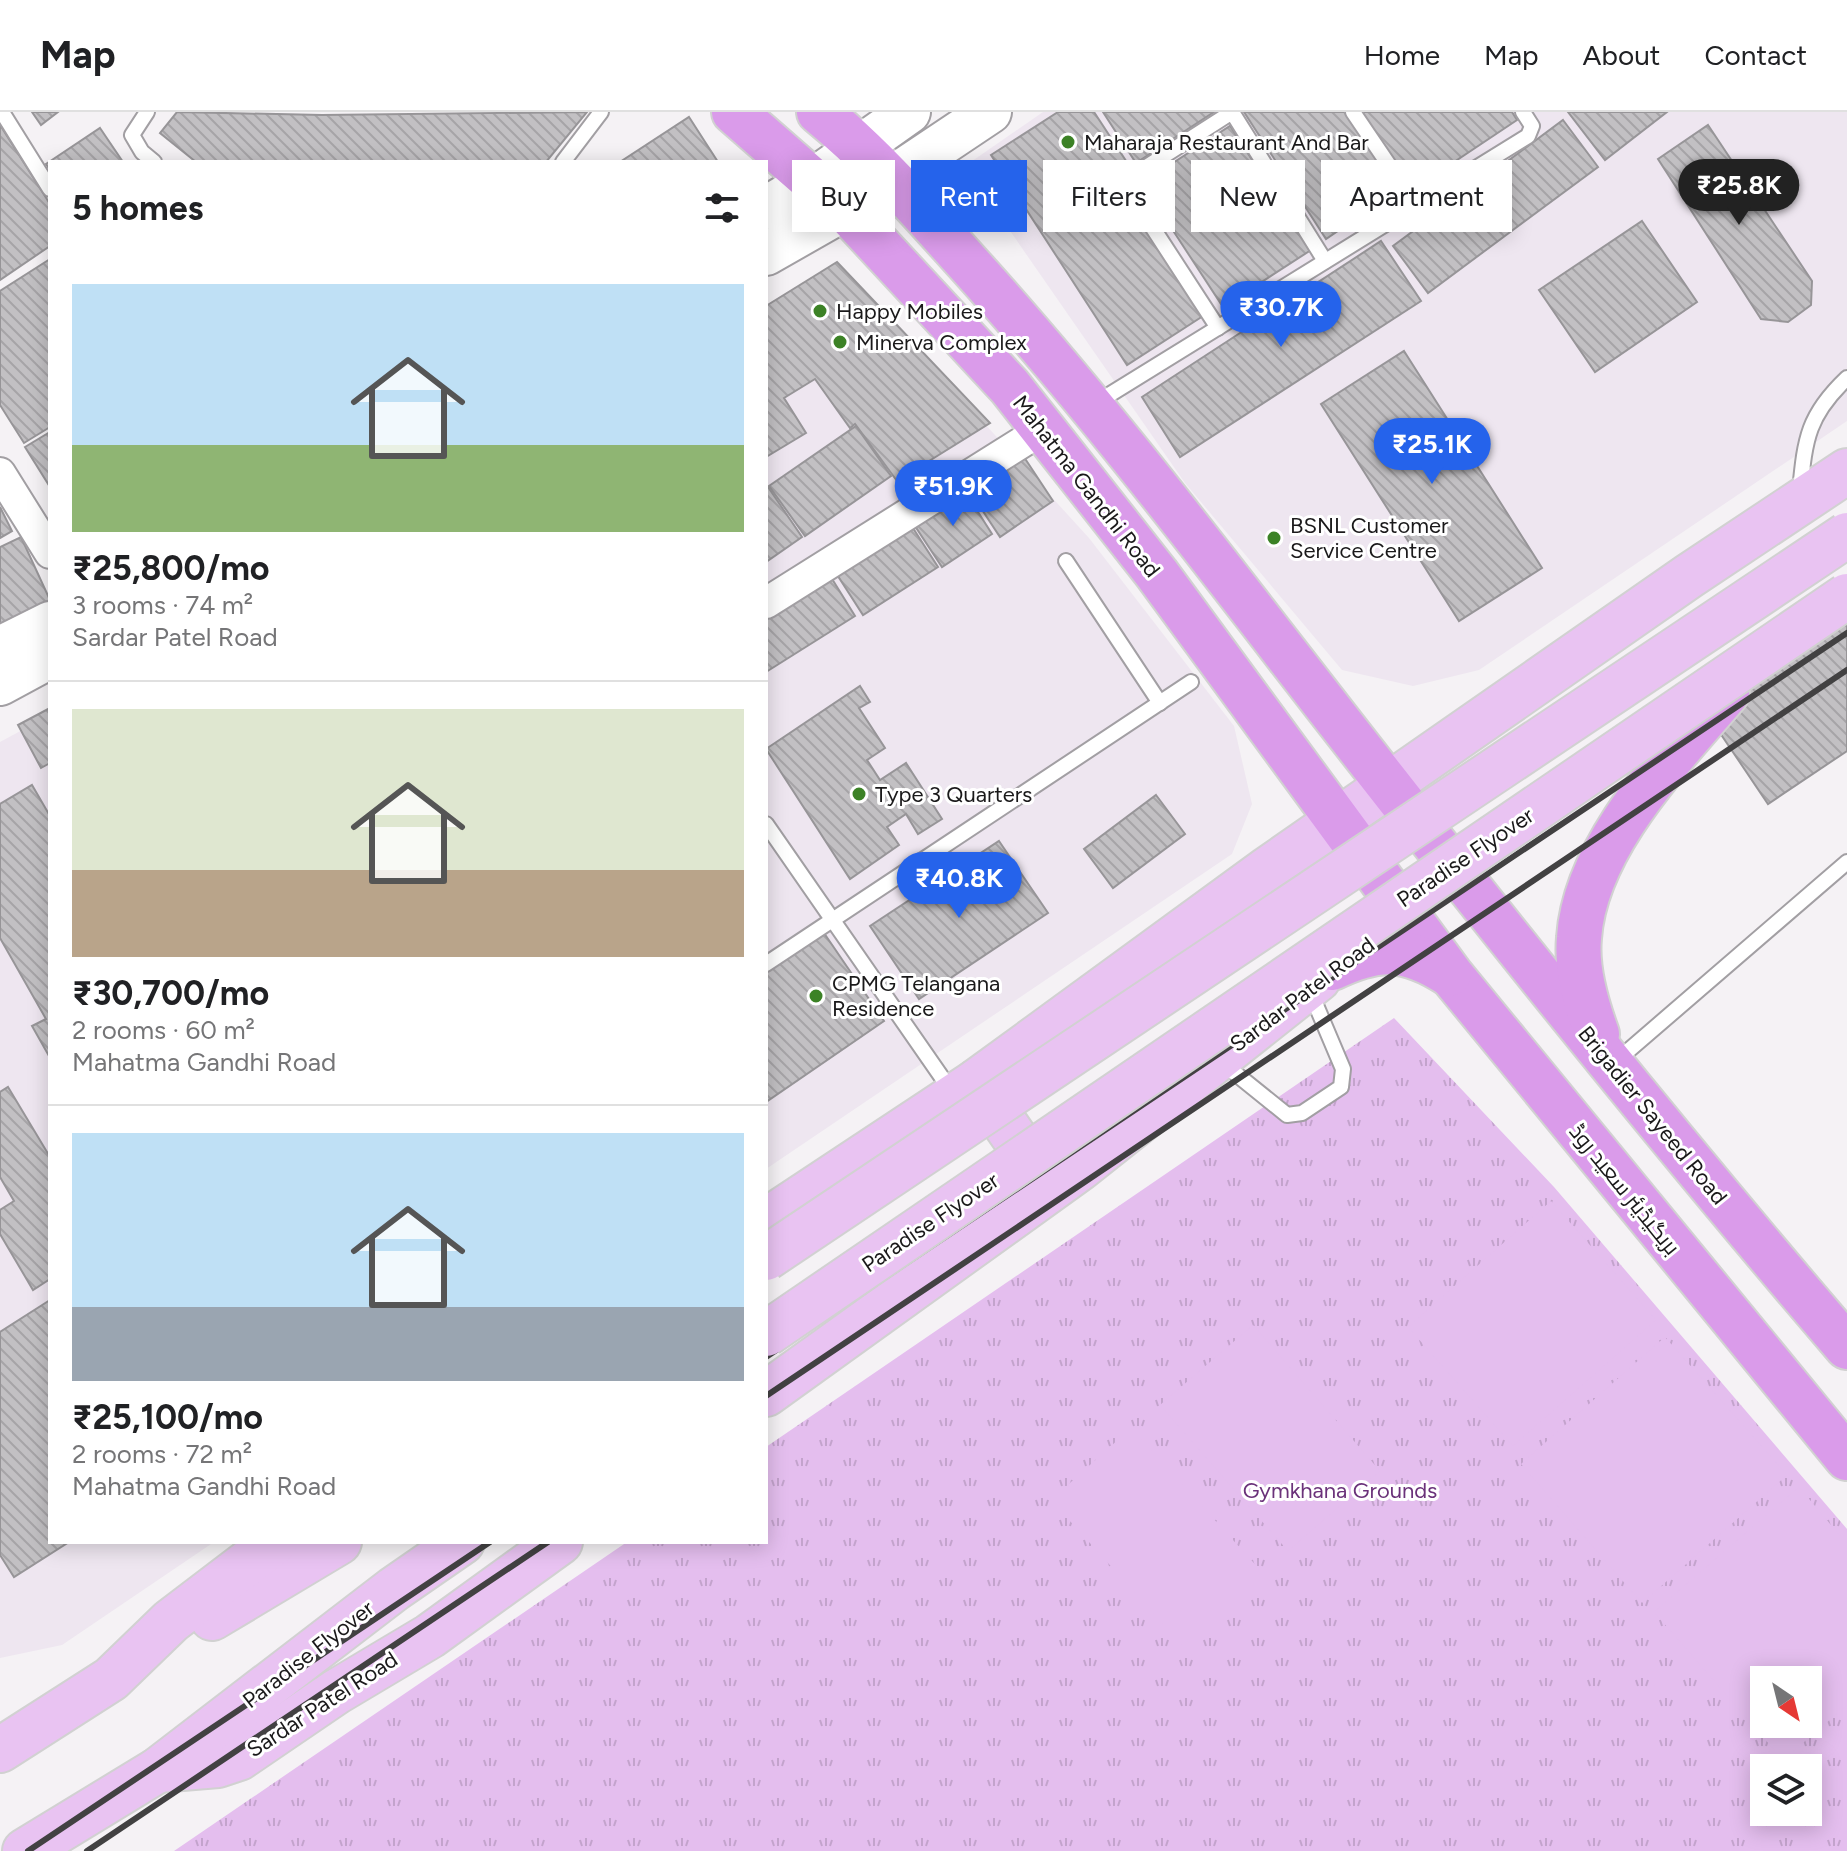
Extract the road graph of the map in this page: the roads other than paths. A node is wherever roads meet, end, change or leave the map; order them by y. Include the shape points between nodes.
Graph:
1 (2, 112) edge
2 (147, 112) edge
3 (601, 112) edge
4 (734, 112) edge
5 (819, 112) edge
6 (909, 112) edge
7 (990, 112) edge
8 (1353, 112) edge
9 (1523, 112) edge
10 (859, 145) junction
11 (152, 160) edge
12 (565, 160) edge
13 (839, 160) edge
14 (873, 160) edge
15 (1386, 160) edge
16 (1489, 160) edge
17 (792, 162) edge
18 (895, 176) edge
19 (895, 184) edge
20 (48, 186) edge
21 (792, 193) edge
22 (768, 207) edge
23 (805, 232) edge
24 (866, 232) edge
25 (1372, 232) edge
26 (768, 253) edge
27 (1325, 261) junction
28 (1218, 328) junction
29 (1847, 378) edge
30 (1090, 406) junction
31 (1043, 429) junction
32 (1847, 471) edge
33 (0, 473) edge
34 (1782, 514) junction
35 (1847, 535) edge
36 (48, 550) edge
37 (1066, 561) dead end
38 (768, 602) edge
39 (1840, 609) edge
40 (48, 624) edge
41 (0, 648) edge
42 (48, 658) edge
43 (1191, 682) dead end
44 (0, 684) edge
45 (1727, 693) junction
46 (1160, 703) junction
47 (1388, 786) junction
48 (1337, 822) junction
49 (768, 827) edge
50 (1847, 862) edge
51 (1462, 880) junction
52 (1408, 916) junction
53 (833, 920) junction
54 (768, 963) edge
55 (1451, 975) junction
56 (1320, 977) junction
57 (1217, 1058) junction
58 (1610, 1059) junction
59 (965, 1089) junction
60 (1050, 1189) junction
61 (768, 1220) edge
62 (768, 1257) edge
63 (768, 1333) edge
64 (1847, 1347) edge
65 (768, 1393) edge
66 (1847, 1458) edge
67 (272, 1544) edge
68 (336, 1544) edge
69 (459, 1544) edge
70 (557, 1544) edge
71 (111, 1679) junction
72 (0, 1750) edge
73 (158, 1770) junction
74 (25, 1851) edge

1 - 20 lane
2 - 11 lane via 132,135
3 - 12 lane
4 - 17 highway, Mahatma Gandhi Road
5 - 10 highway
6 - 10 main road
7 - 18 main road
8 - 15 lane
9 - 16 lane via 1532,126 1528,136
10 - 13 main road
10 - 14 highway
19 - 30 highway
21 - 22 main road
23 - 26 main road
24 - 31 highway, Mahatma Gandhi Road
25 - 27 lane
27 - 28 lane
27 - 28 lane via 1232,112 1123,182
28 - 30 lane
29 - 34 lane via 1822,402 1805,436
30 - 47 highway
31 - 38 street
31 - 48 highway, Mahatma Gandhi Road via 1157,574
32 - 34 main road
33 - 36 street
34 - 39 main road
34 - 47 main road
35 - 62 main road, bridge
37 - 46 lane
39 - 45 main road, Sardar Patel Road
39 - 63 main road, Paradise Flyover, bridge
40 - 41 main road
42 - 44 main road
43 - 46 lane
45 - 51 main road, Sardar Patel Road
45 - 58 highway via 1641,796 1591,887 1579,936 1581,977
46 - 53 lane
47 - 48 main road
47 - 51 highway, Brigadier Sayeed Road
48 - 52 highway, Mahatma Gandhi Road
48 - 59 main road
49 - 53 lane
50 - 58 lane
51 - 52 main road, Sardar Patel Road
51 - 58 highway, Brigadier Sayeed Road
52 - 55 highway, بریگیڈیئر سعید روڈ
52 - 56 main road, Sardar Patel Road
53 - 54 lane
53 - 59 lane
55 - 56 highway via 1424,958 1393,951 1361,954
55 - 66 highway, بریگیڈیئر سعید روڈ
56 - 57 main road, Sardar Patel Road
56 - 57 lane via 1343,1069 1341,1087 1302,1113 1287,1115
57 - 60 main road, Sardar Patel Road
58 - 64 highway, Brigadier Sayeed Road via 1694,1168
59 - 60 main road
59 - 61 main road
60 - 65 main road, Sardar Patel Road
67 - 71 main road via 171,1621
68 - 71 main road
69 - 73 main road, Paradise Flyover
70 - 73 main road, Sardar Patel Road via 430,1636 239,1758
71 - 72 main road
73 - 74 main road, Sardar Patel Road

